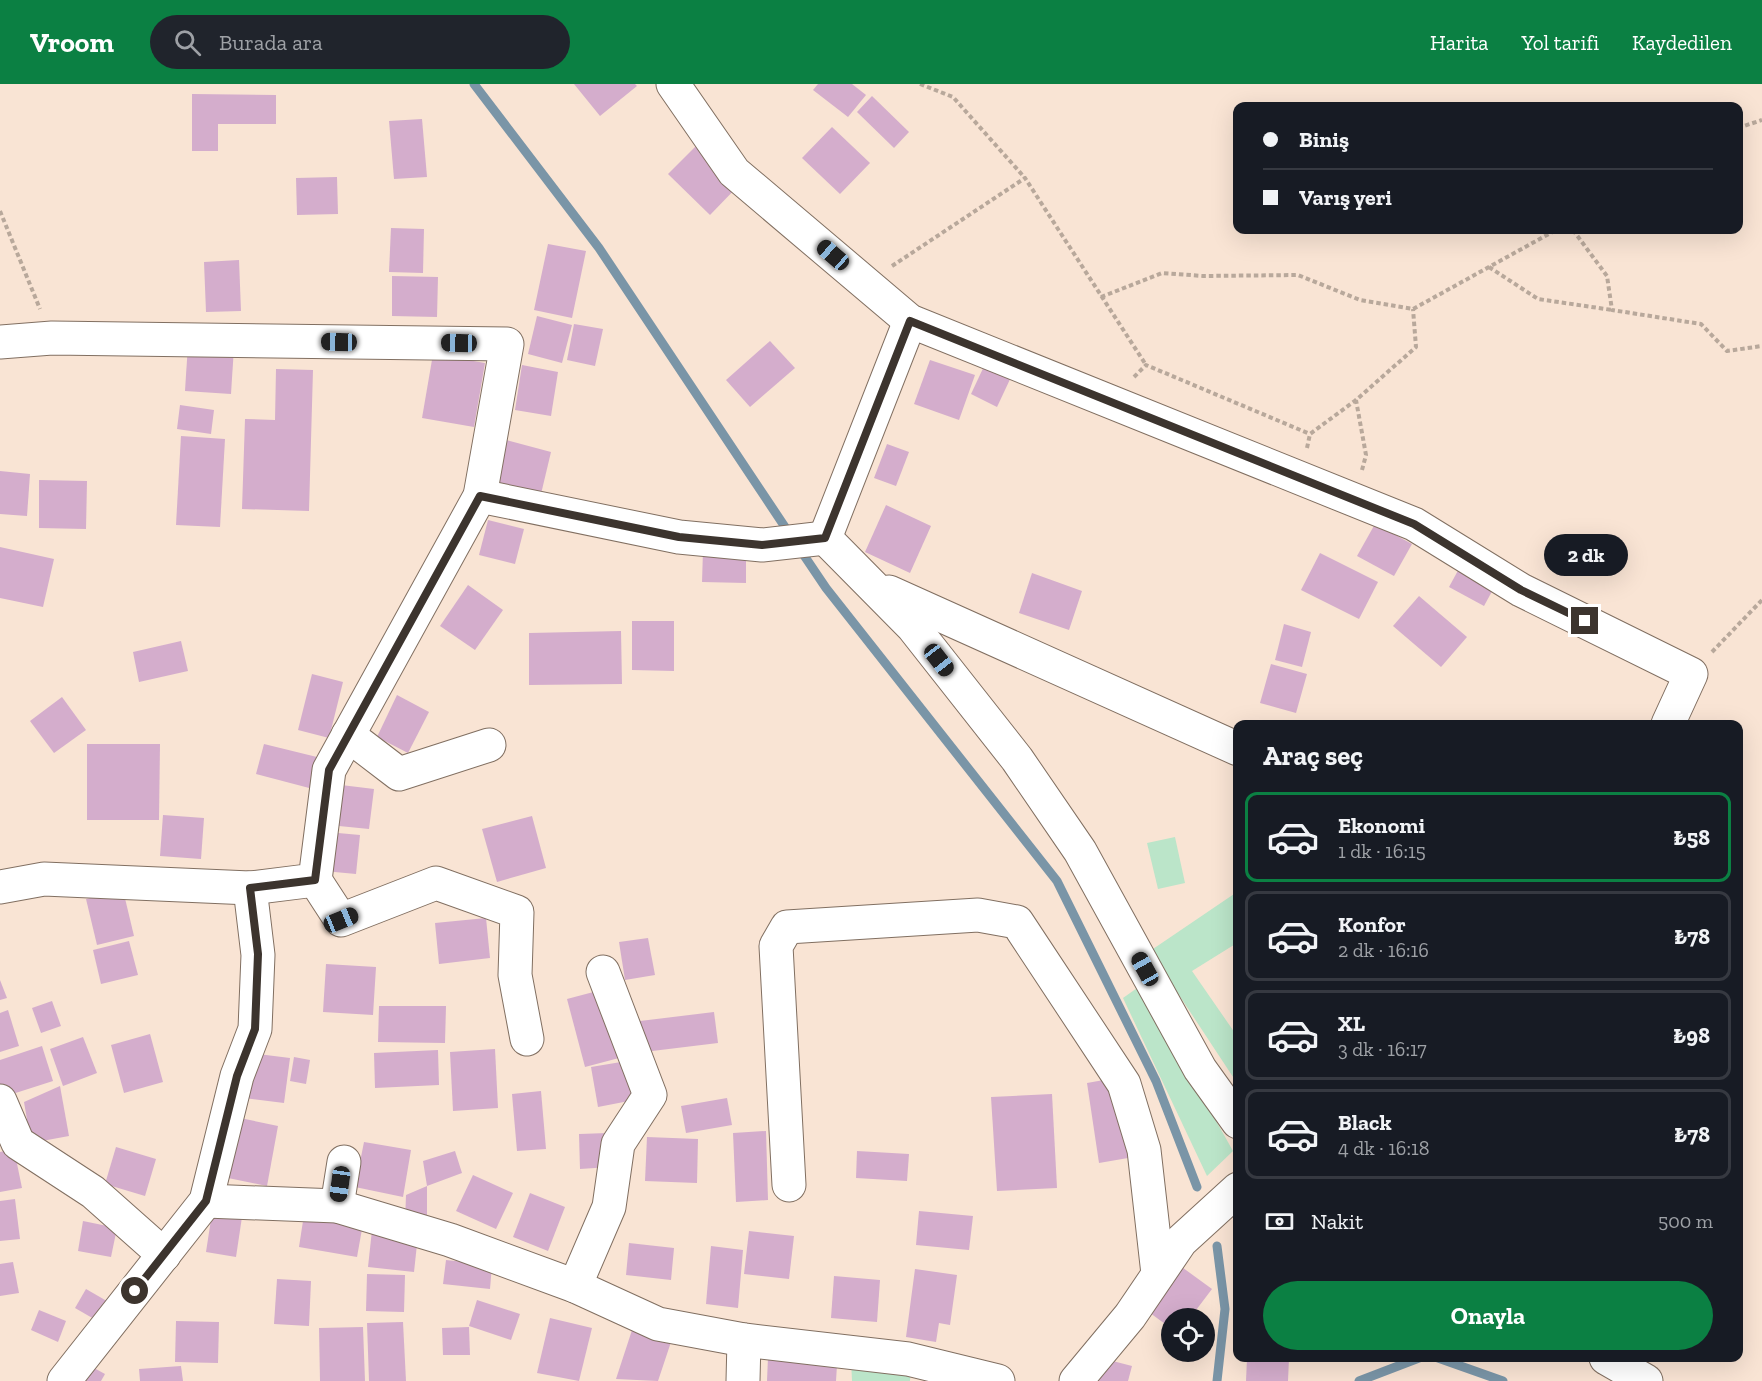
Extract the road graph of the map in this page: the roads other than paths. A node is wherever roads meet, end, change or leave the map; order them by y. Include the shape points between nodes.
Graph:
1 (673, 84) edge
2 (910, 321) junction
3 (0, 342) edge
4 (480, 496) junction
5 (820, 539) junction
6 (867, 582) junction
7 (1670, 720) edge
8 (348, 735) junction
9 (489, 745) dead end
10 (1233, 747) edge
11 (315, 880) junction
12 (0, 887) edge
13 (250, 888) junction
14 (603, 972) dead end
15 (527, 1039) dead end
16 (0, 1101) edge
17 (1233, 1115) edge
18 (9, 1146) edge
19 (344, 1162) dead end
20 (789, 1185) dead end
21 (1230, 1195) edge
22 (206, 1201) junction
23 (337, 1206) junction
24 (164, 1255) junction
25 (1158, 1274) junction
26 (575, 1286) junction
27 (744, 1340) junction
28 (1613, 1362) edge
29 (64, 1381) edge
30 (743, 1381) edge
31 (998, 1381) edge
32 (1076, 1381) edge
33 (1646, 1381) edge

1 - 2 street via 734,172
2 - 5 street
2 - 7 street via 1414,524 1521,590 1691,674
3 - 4 street via 52,338 507,344
4 - 5 street via 679,537 773,544
4 - 8 street
5 - 6 street
6 - 10 street
6 - 17 street via 913,627 1017,759 1080,850 1200,1069
8 - 9 street via 399,774
8 - 11 street via 329,770
11 - 13 street
11 - 15 street via 341,920 436,882 517,912 515,975
12 - 13 street via 44,879
13 - 22 street via 258,954 255,1029 237,1076
14 - 26 street via 650,1095 618,1144 609,1207
16 - 18 street
18 - 24 street via 93,1192
19 - 23 street
20 - 25 street via 776,946 787,927 978,915 1017,922 1124,1084 1144,1150
21 - 25 street via 1181,1241
22 - 23 street
22 - 24 street
23 - 26 street via 450,1240
24 - 29 street
25 - 32 street via 1130,1316
26 - 27 street via 658,1324
27 - 30 street
27 - 31 street via 908,1359
28 - 33 street

